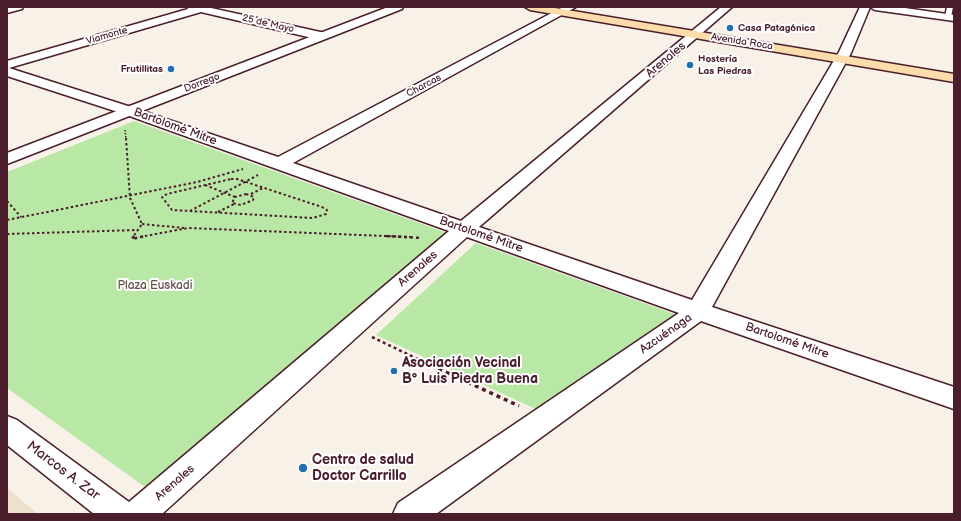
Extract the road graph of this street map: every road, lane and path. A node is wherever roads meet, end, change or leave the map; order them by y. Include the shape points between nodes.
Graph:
1 (18, 7) edge
2 (398, 7) edge
3 (530, 7) edge
4 (727, 7) edge
5 (866, 7) edge
6 (875, 7) edge
7 (200, 8) edge
8 (567, 8) edge
9 (7, 10) edge
10 (951, 14) edge
11 (699, 32) junction
12 (321, 36) junction
13 (843, 56) junction
14 (7, 65) edge
15 (954, 71) edge
16 (7, 72) edge
17 (954, 78) edge
18 (129, 111) junction
19 (7, 159) edge
20 (274, 163) junction
21 (245, 182) junction
22 (205, 185) junction
23 (263, 188) junction
24 (225, 193) junction
25 (250, 194) junction
26 (130, 196) junction
27 (235, 197) junction
28 (7, 201) edge
29 (234, 204) junction
30 (189, 211) junction
31 (218, 213) junction
32 (21, 217) junction
33 (7, 220) edge
34 (142, 224) junction
35 (188, 228) junction
36 (138, 230) junction
37 (7, 234) edge
38 (458, 234) junction
39 (698, 311) junction
40 (352, 328) junction
41 (954, 398) edge
42 (545, 419) junction
43 (7, 428) edge
44 (119, 514) edge
45 (139, 514) edge
46 (410, 514) edge

1 - 9 street
2 - 12 street, Dorrego
3 - 8 main road, Avenida Roca
4 - 11 street, Arenales
5 - 13 street, Azcuénaga
6 - 10 street
7 - 12 street, 25 de Mayo
7 - 14 street, Viamonte
8 - 11 main road, Avenida Roca
8 - 20 street, Charcas
11 - 13 main road, Avenida Roca
11 - 38 street, Arenales
12 - 18 street, Dorrego
13 - 15 main road, Avenida Roca
13 - 17 main road, Avenida Roca
13 - 39 street, Azcuénaga
16 - 18 street, Bartolomé Mitre
18 - 19 street, Dorrego
18 - 20 street, Bartolomé Mitre
18 - 26 path via 125,127
20 - 21 path
20 - 26 path
20 - 38 street, Bartolomé Mitre
21 - 22 path via 231,179
21 - 23 path
21 - 24 path
22 - 24 path
22 - 30 path via 162,197 172,210
23 - 25 path
23 - 31 path via 322,207 327,210 326,214 313,218
24 - 27 path
24 - 30 path
25 - 27 path
25 - 29 path via 254,198 251,202
26 - 32 path
26 - 34 path
27 - 29 path via 231,201
28 - 32 path
29 - 31 path
30 - 31 path
32 - 33 path
34 - 35 path
34 - 36 path
35 - 36 path via 132,239
35 - 38 path
36 - 37 path
38 - 39 street, Bartolomé Mitre
38 - 40 street, Arenales
39 - 41 street, Bartolomé Mitre
39 - 42 street, Azcuénaga
40 - 42 path
40 - 45 street, Arenales
42 - 46 street, Azcuénaga
43 - 44 street, Marcos A. Zar

